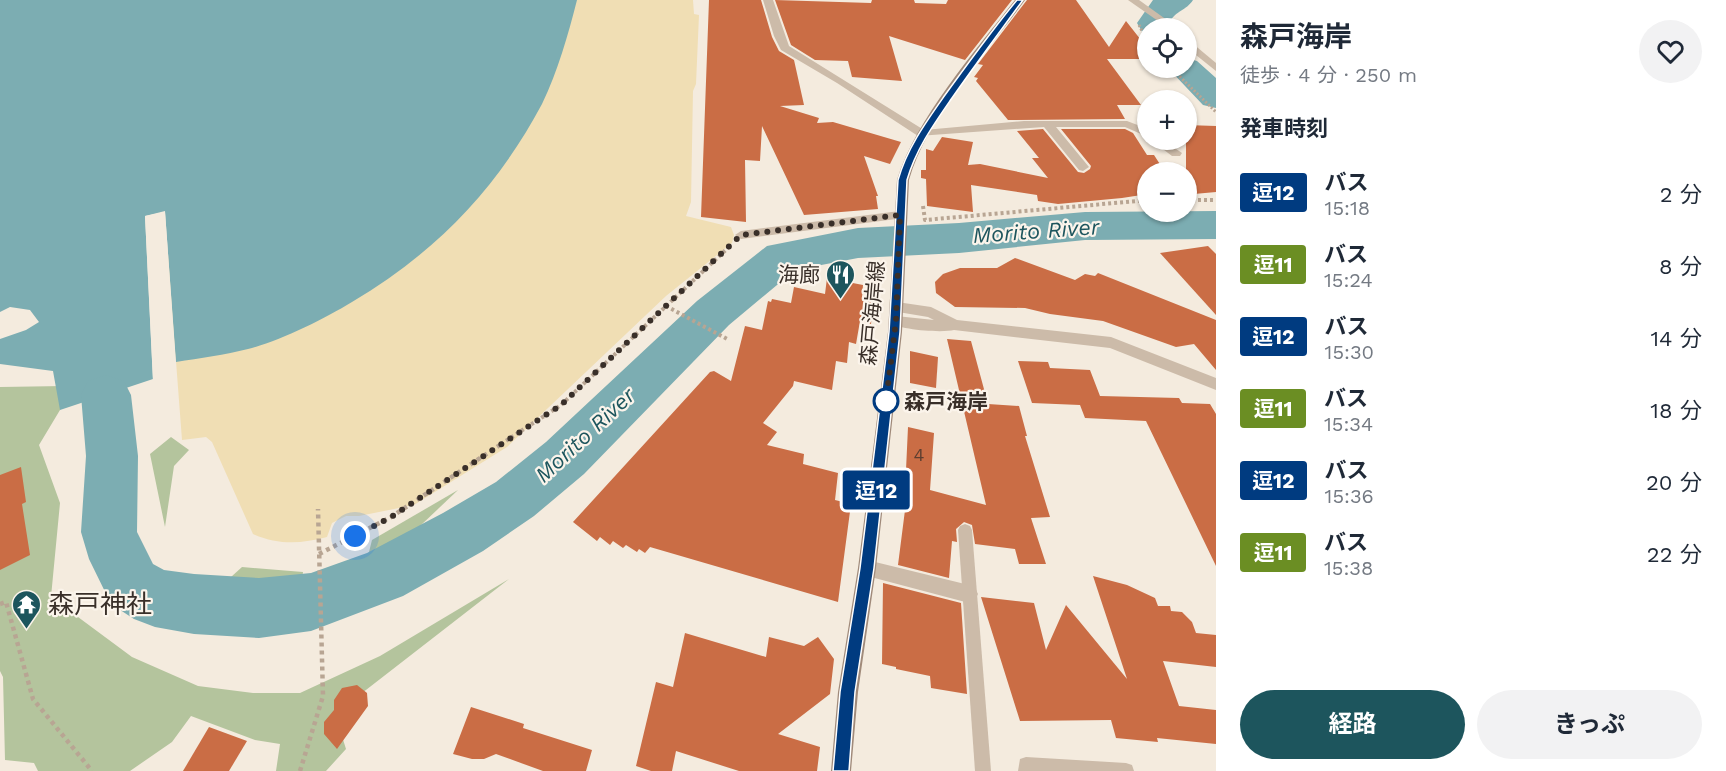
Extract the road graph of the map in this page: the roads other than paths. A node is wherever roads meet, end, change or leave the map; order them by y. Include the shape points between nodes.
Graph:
1 (768, 0) edge
2 (1020, 0) edge
3 (1133, 0) edge
4 (1161, 18) edge
5 (1197, 51) edge
6 (1216, 68) edge
7 (1047, 124) junction
8 (1137, 129) edge
9 (922, 134) junction
10 (1171, 150) edge
11 (1176, 153) dead end
12 (1083, 167) dead end
13 (901, 208) junction
14 (741, 235) road end
15 (897, 306) junction
16 (1216, 384) edge
17 (964, 530) dead end
18 (867, 568) junction
19 (969, 594) junction
20 (841, 771) edge
21 (983, 771) edge
22 (1026, 771) edge
23 (1126, 771) edge

1 - 9 street via 785,48
2 - 9 main road, 森戸海岸線
3 - 4 street
5 - 6 street
7 - 8 street via 1127,124
7 - 9 street
7 - 12 street
9 - 13 main road, 森戸海岸線 via 908,161
10 - 11 street
13 - 14 street
13 - 15 main road, 森戸海岸線
15 - 16 street via 945,327 1111,344
15 - 18 main road, 森戸海岸線
17 - 19 lane
18 - 19 street
18 - 20 main road, 森戸海岸線 via 848,692
19 - 21 lane
22 - 23 lane via 1026,765

